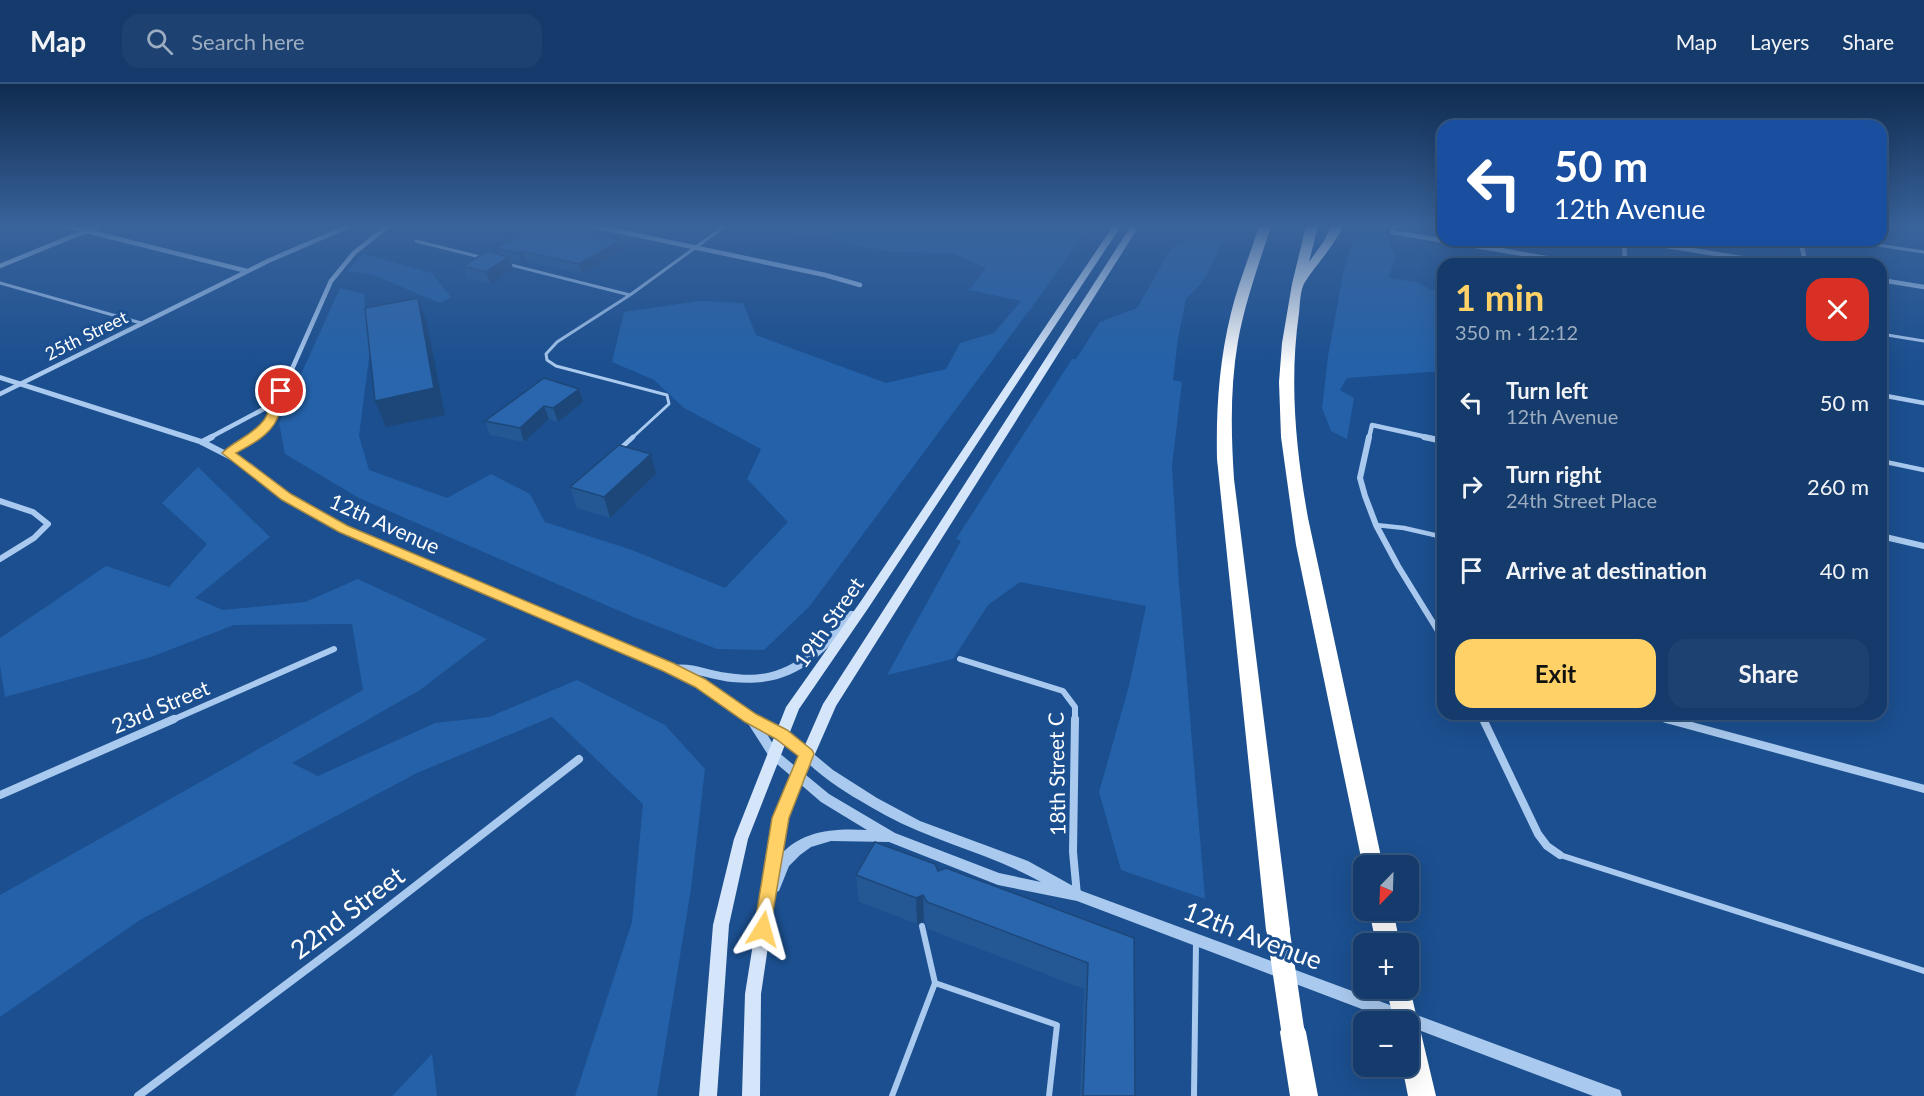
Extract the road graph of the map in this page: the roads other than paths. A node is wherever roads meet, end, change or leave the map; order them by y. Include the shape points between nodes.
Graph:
1 (243, 273) edge
2 (337, 273) edge
3 (543, 273) edge
4 (659, 273) edge
5 (809, 273) edge
6 (1086, 273) edge
7 (1105, 273) edge
8 (1250, 273) edge
9 (1300, 273) edge
10 (1306, 273) edge
11 (1887, 281) edge
12 (0, 284) edge
13 (860, 285) dead end
14 (1297, 285) junction
15 (1924, 287) edge
16 (630, 295) junction
17 (141, 323) junction
18 (1887, 334) edge
19 (1924, 341) edge
20 (0, 377) edge
21 (21, 383) junction
22 (0, 394) edge
23 (1887, 396) edge
24 (275, 403) junction
25 (1924, 403) edge
26 (1437, 440) edge
27 (202, 442) junction
28 (620, 449) edge
29 (228, 453) junction
30 (1887, 462) edge
31 (1924, 470) edge
32 (0, 501) edge
33 (1376, 525) junction
34 (1437, 536) edge
35 (1887, 537) edge
36 (1924, 546) edge
37 (0, 559) edge
38 (865, 604) junction
39 (1437, 629) edge
40 (334, 649) dead end
41 (960, 659) dead end
42 (668, 667) junction
43 (750, 718) junction
44 (1484, 720) edge
45 (1669, 720) edge
46 (782, 734) junction
47 (806, 754) junction
48 (774, 755) junction
49 (579, 759) dead end
50 (798, 775) junction
51 (1924, 789) edge
52 (0, 795) edge
53 (890, 837) junction
54 (1370, 855) edge
55 (1560, 855) joint
56 (1077, 895) junction
57 (766, 907) junction
58 (922, 926) dead end
59 (1196, 940) junction
60 (1924, 971) edge
61 (935, 983) junction
62 (138, 1096) edge
63 (708, 1096) edge
64 (751, 1096) edge
65 (892, 1096) edge
66 (1049, 1096) edge
67 (1194, 1096) edge
68 (1304, 1096) edge
69 (1614, 1096) edge

1 - 17 street, 25th Street
2 - 24 street
3 - 16 lane
4 - 16 lane
5 - 13 street
6 - 38 main road, 19th Street
7 - 47 main road, 19th Street via 830,704
8 - 68 highway, bridge via 1234,324 1225,384 1226,479 1278,930
9 - 14 highway
10 - 14 highway
11 - 15 street
12 - 17 lane
14 - 54 highway via 1286,381 1290,452 1298,511
16 - 28 lane via 557,342 546,354 547,360 556,366 667,395 669,404
17 - 21 street, 25th Street
18 - 19 lane
20 - 21 street, 12th Avenue
21 - 22 street, 25th Street
21 - 27 street, 12th Avenue
23 - 25 street
24 - 27 street
24 - 29 street via 272,418 255,437
26 - 33 street via 1372,425 1360,478
27 - 29 street, 12th Avenue
29 - 42 street, 12th Avenue via 287,497 343,529
30 - 31 lane
32 - 37 street via 38,514 48,524 34,538
33 - 34 lane
33 - 39 street
35 - 36 street
38 - 42 street via 808,660 779,676 728,678
38 - 46 main road, 19th Street via 793,707
40 - 52 street, 23rd Street
41 - 56 street, 18th Street C via 1063,691 1075,707 1073,852
42 - 43 street, 12th Avenue via 700,683
43 - 46 street, 12th Avenue
43 - 48 street, 12th Avenue
44 - 55 street via 1538,834 1546,846
45 - 51 street
46 - 47 street, 12th Avenue
46 - 48 main road, 19th Street
47 - 50 main road, 19th Street
47 - 56 street, 12th Avenue via 830,774 915,825 1023,865
48 - 50 street, 12th Avenue
48 - 63 main road, 19th Street via 741,839 721,925
49 - 62 street, 22nd Street
50 - 53 street, 12th Avenue via 825,798
50 - 57 main road, 19th Street via 780,818
53 - 56 street, 12th Avenue via 954,868
53 - 57 street via 841,834 813,838 783,862
55 - 60 lane
56 - 59 street, 12th Avenue
57 - 64 main road, 19th Street via 753,994
58 - 61 lane
59 - 67 lane
59 - 69 street, 12th Avenue
61 - 65 lane
61 - 66 lane via 1057,1025

